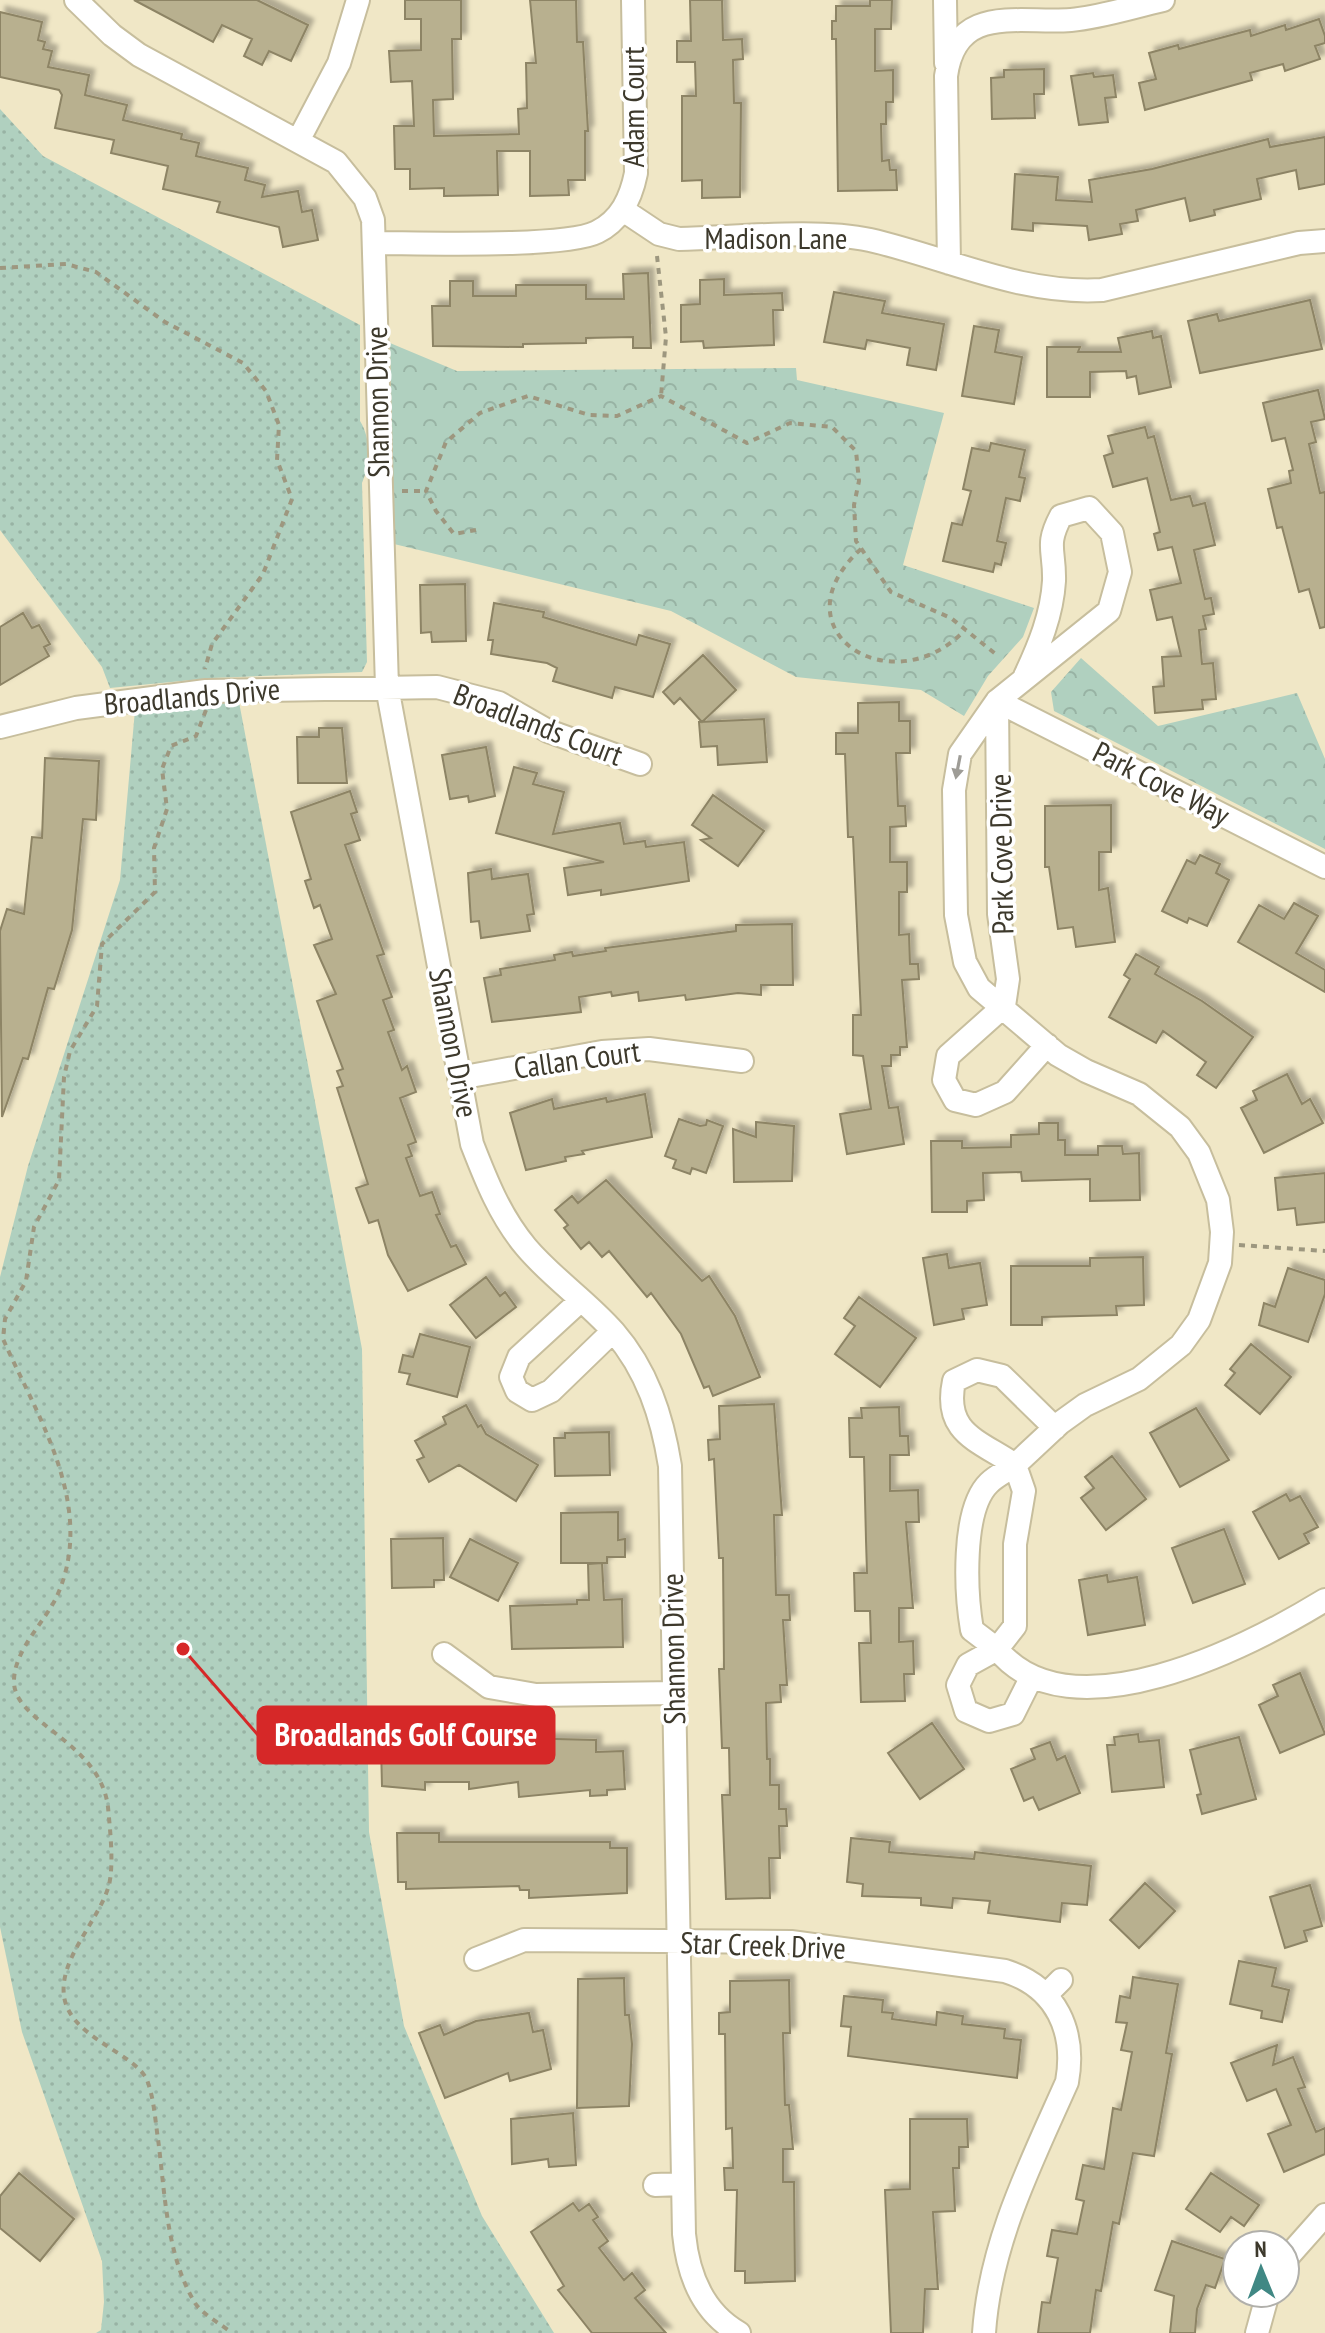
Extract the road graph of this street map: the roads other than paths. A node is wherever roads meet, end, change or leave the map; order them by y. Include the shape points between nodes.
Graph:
1 (76, 0) edge
2 (358, 0) edge
3 (633, 0) edge
4 (945, 0) edge
5 (1163, 0) edge
6 (1088, 8) edge
7 (946, 76) junction
8 (298, 141) junction
9 (623, 210) junction
10 (1325, 241) edge
11 (375, 243) junction
12 (949, 263) junction
13 (1025, 676) junction
14 (387, 687) junction
15 (997, 701) junction
16 (0, 727) edge
17 (640, 764) dead end
18 (1325, 867) edge
19 (1004, 1006) junction
20 (1047, 1045) junction
21 (742, 1061) dead end
22 (459, 1078) junction
23 (580, 1301) junction
24 (613, 1331) junction
25 (1055, 1428) junction
26 (1015, 1465) junction
27 (1325, 1600) edge
28 (997, 1649) junction
29 (444, 1654) dead end
30 (1031, 1678) junction
31 (675, 1693) junction
32 (679, 1942) junction
33 (476, 1959) dead end
34 (683, 2184) junction
35 (655, 2185) dead end
36 (1325, 2215) edge
37 (1301, 2242) edge
38 (1264, 2309) edge
39 (739, 2333) edge
40 (984, 2333) edge
41 (1257, 2333) edge

1 - 8 street, Shannon Drive via 139,55
2 - 8 street via 339,63
3 - 9 street, Adam Court via 636,173
4 - 7 street
5 - 6 street
6 - 7 street via 982,24 953,48
7 - 12 street
8 - 11 street, Shannon Drive via 336,162 353,179 365,198
9 - 11 street via 595,233 576,239
9 - 12 street, Madison Lane via 659,234 679,239 838,236
10 - 12 street, Madison Lane via 1102,290 1070,292
11 - 14 street, Shannon Drive
13 - 13 street, Park Cove Drive via 1109,611 1120,572 1112,533 1089,508 1061,516 1050,537 1050,610
13 - 15 street, Park Cove Drive
14 - 16 street, Broadlands Drive via 206,691 76,708
14 - 17 street, Broadlands Court via 470,693 548,731
14 - 22 street, Shannon Drive
15 - 18 street, Park Cove Way
15 - 19 street, Park Cove Drive via 999,914 1008,979
15 -> 19 street, Park Cove Drive via 960,754 954,862 965,962 979,988
19 - 20 street, Park Cove Drive
19 - 20 street via 948,1056 944,1080 955,1100 976,1105 1005,1092
20 - 25 street, Park Cove Drive via 1086,1071 1139,1094 1180,1127 1210,1176 1218,1200 1221,1244 1212,1294 1181,1345 1139,1379 1085,1405
21 - 22 street, Callan Court via 649,1049 602,1052
22 - 23 street, Shannon Drive via 472,1144 505,1217 548,1272
23 - 24 street, Shannon Drive
23 - 24 street via 519,1357 511,1377 517,1391 532,1400 551,1391
24 - 31 street, Shannon Drive via 653,1396 667,1443
25 - 26 street, Park Cove Drive
25 - 26 street via 1002,1376 977,1370 954,1381 949,1405 959,1428
26 - 28 street via 1024,1491 1015,1544 1015,1626
26 - 28 street, Park Cove Drive via 986,1485 970,1529 965,1588 972,1630
27 - 30 street, Park Cove Drive via 1271,1633 1177,1671 1071,1687
28 - 30 street, Park Cove Drive
28 - 30 street via 968,1665 958,1685 966,1711 989,1721 1013,1714
29 - 31 street via 489,1687 536,1695
31 - 32 street, Shannon Drive
32 - 33 street, Star Creek Drive via 524,1940
32 - 34 street, Shannon Drive
32 - 40 street, Star Creek Drive via 825,1944 1005,1971 1054,1987 1069,2037 1067,2082 1003,2234
34 - 35 street
34 - 39 street, Shannon Drive via 692,2277 719,2322
36 - 37 street
38 - 41 street

